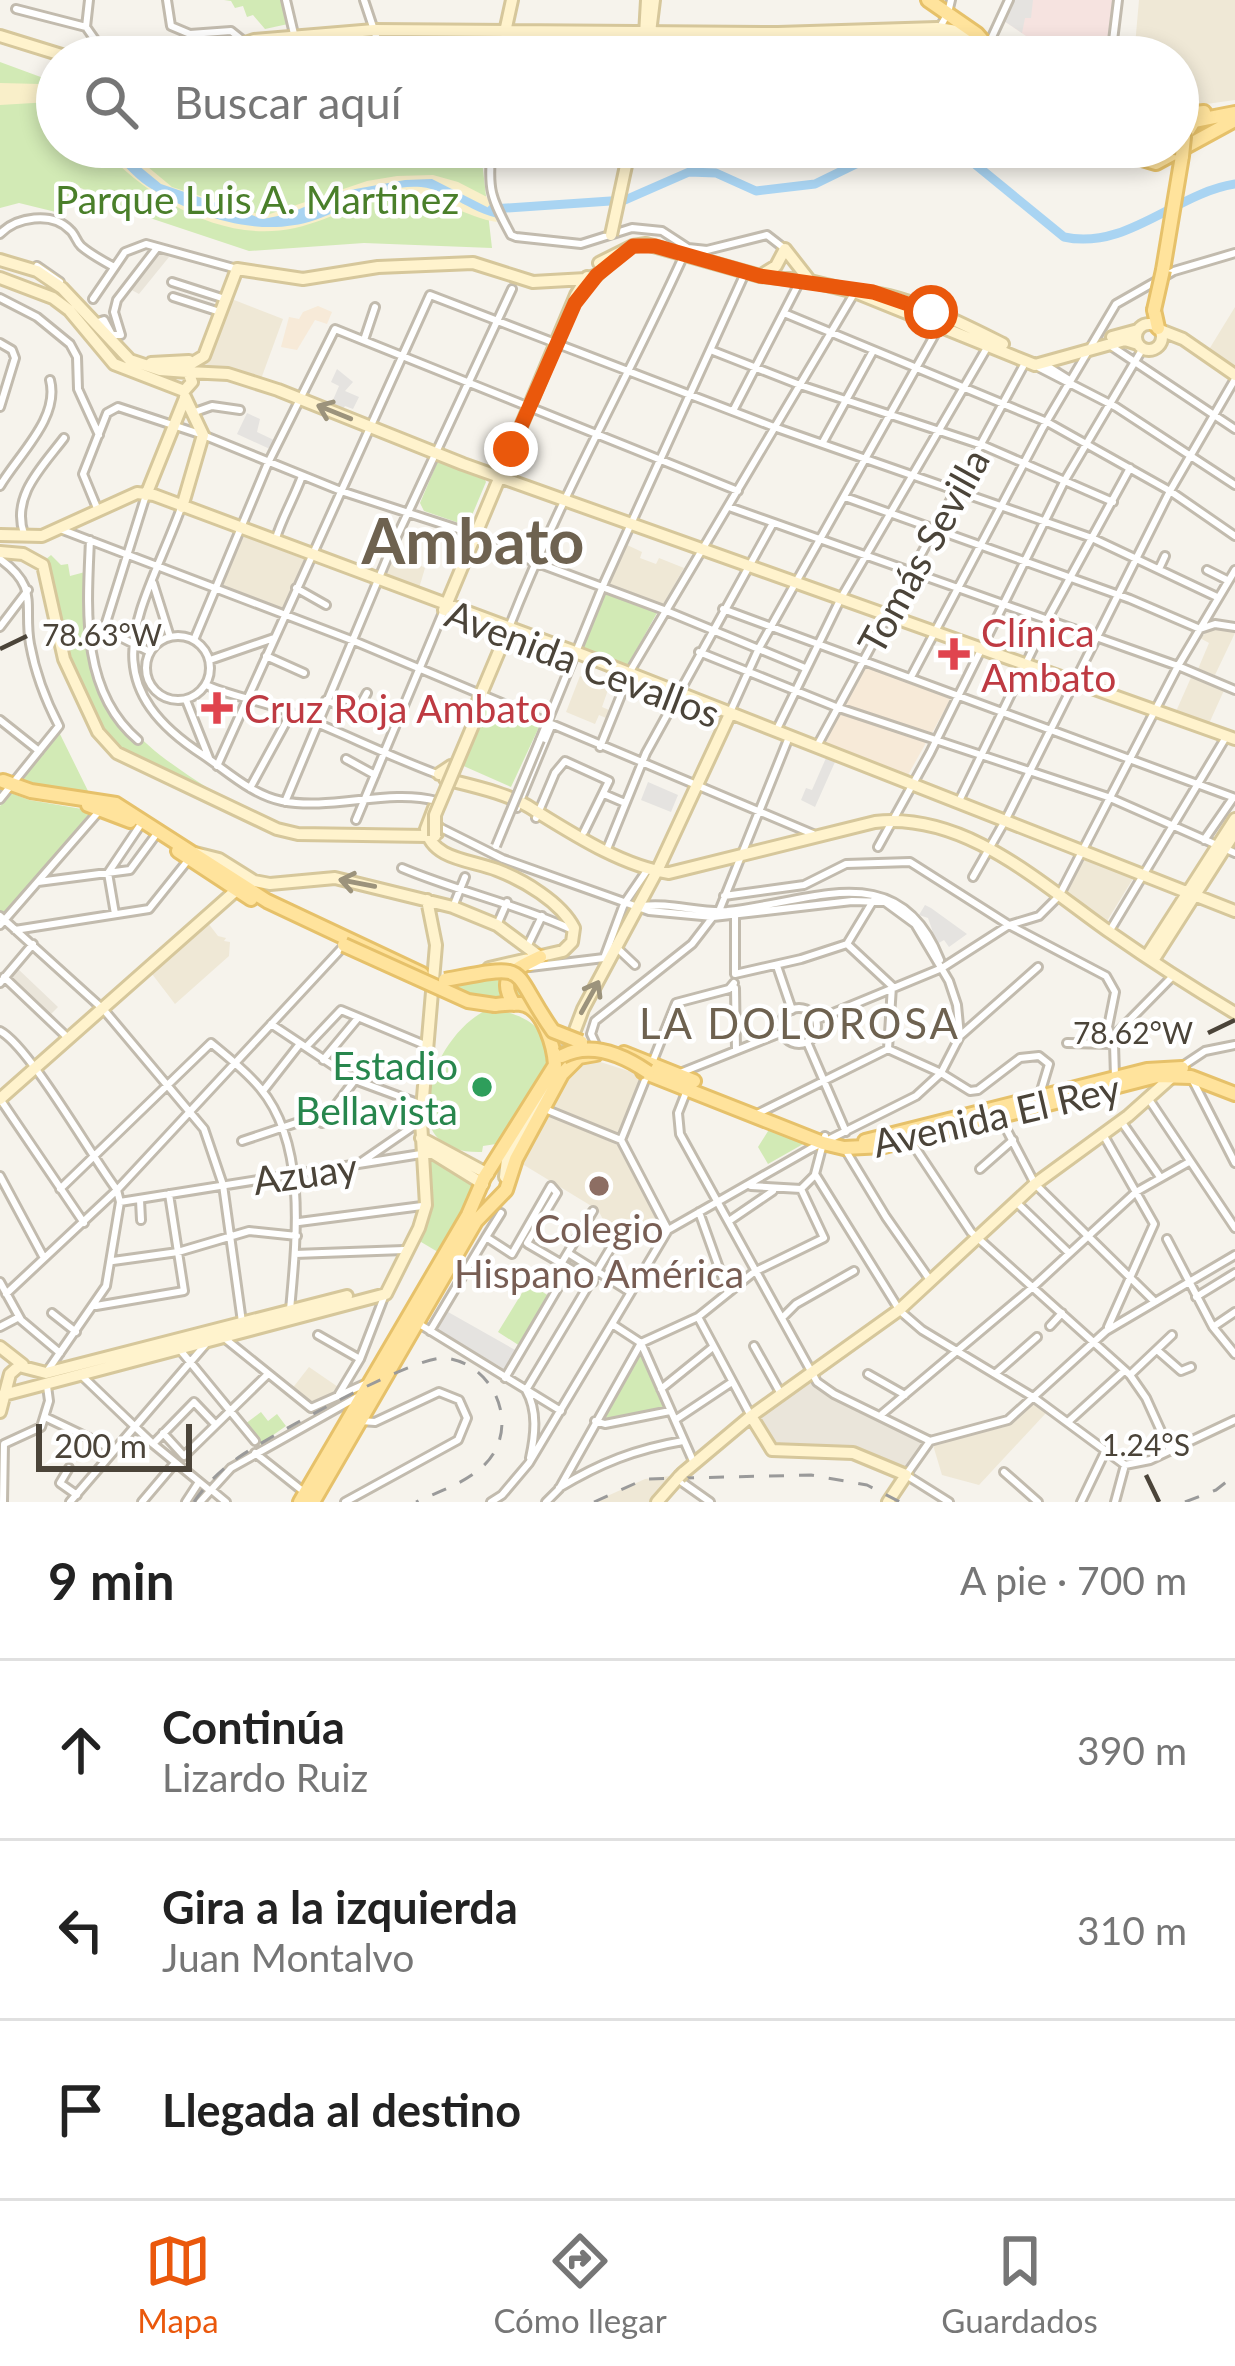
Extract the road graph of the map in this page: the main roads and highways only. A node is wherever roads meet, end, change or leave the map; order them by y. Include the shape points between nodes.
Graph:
1 (512, 0) edge
2 (651, 0) edge
3 (915, 0) edge
4 (928, 0) edge
5 (943, 19) edge
6 (503, 30) junction
7 (0, 35) edge
8 (284, 36) edge
9 (600, 36) edge
10 (648, 36) edge
11 (790, 36) edge
12 (36, 47) edge
13 (1201, 112) edge
14 (1234, 113) edge
15 (1199, 120) edge
16 (1199, 135) edge
17 (625, 168) edge
18 (1180, 168) edge
19 (0, 257) edge
20 (605, 260) junction
21 (760, 276) junction
22 (0, 278) edge
23 (805, 282) junction
24 (942, 321) junction
25 (1153, 327) junction
26 (1091, 346) junction
27 (1141, 346) junction
28 (1033, 361) junction
29 (191, 366) junction
30 (1235, 380) edge
31 (181, 392) junction
32 (500, 477) junction
33 (146, 495) junction
34 (182, 507) junction
35 (240, 530) junction
36 (0, 536) edge
37 (0, 556) edge
38 (312, 557) junction
39 (444, 608) junction
40 (507, 632) junction
41 (478, 700) junction
42 (728, 716) junction
43 (789, 738) junction
44 (1230, 738) edge
45 (443, 779) junction
46 (5, 786) edge
47 (910, 786) junction
48 (1235, 819) edge
49 (141, 824) junction
50 (434, 832) junction
51 (1235, 832) edge
52 (1220, 847) edge
53 (192, 856) junction
54 (658, 871) junction
55 (241, 887) junction
56 (1190, 897) junction
57 (427, 900) junction
58 (1235, 914) edge
59 (540, 957) junction
60 (1150, 957) junction
61 (437, 982) junction
62 (514, 1004) junction
63 (1235, 1013) edge
64 (558, 1065) junction
65 (650, 1068) junction
66 (1182, 1074) junction
67 (1235, 1089) edge
68 (0, 1099) edge
69 (758, 1113) junction
70 (421, 1138) junction
71 (834, 1139) junction
72 (425, 1153) junction
73 (506, 1179) junction
74 (486, 1180) junction
75 (500, 1196) junction
76 (413, 1320) junction
77 (221, 1332) junction
78 (0, 1347) edge
79 (0, 1357) edge
80 (28, 1369) junction
81 (78, 1370) junction
82 (10, 1376) junction
83 (46, 1378) junction
84 (25, 1389) junction
85 (2, 1396) edge
86 (0, 1412) edge
87 (752, 1416) junction
88 (312, 1499) edge
89 (657, 1502) edge
90 (887, 1502) edge

1 - 6 main road
2 - 10 main road
3 - 5 main road
4 - 5 main road
5 - 11 main road
6 - 8 main road
6 - 9 main road
7 - 12 main road
13 - 14 main road
14 - 15 main road
14 - 16 main road
17 - 20 main road, bridge
18 - 25 main road, bridge
19 - 29 main road via 62,288 120,354 140,364
20 - 21 main road via 646,244
20 - 29 main road via 533,281 472,263 303,279 237,268
20 - 32 main road via 575,303
21 - 23 main road
21 - 23 main road via 785,250
22 - 31 main road via 53,298 114,364
23 - 24 main road
24 - 28 main road
24 - 28 main road
25 - 26 main road
25 - 27 main road
25 - 27 main road via 1151,350
25 - 30 main road
26 - 27 main road
26 - 28 main road
29 - 31 main road
29 - 31 main road via 170,380
32 -> 29 main road via 298,398
31 - 33 main road
31 - 34 main road via 203,435
32 - 39 main road
32 - 44 main road
33 - 34 main road, Avenida Cevallos
33 - 36 main road via 60,529
34 - 35 main road, Avenida Cevallos
35 - 38 main road, Avenida Cevallos
35 - 38 main road, Avenida Cevallos
37 - 50 main road via 23,554 43,566 64,659 98,732 117,753 298,835
38 - 39 main road, Avenida Cevallos
39 - 40 main road, Avenida Cevallos
40 - 41 main road
40 - 42 main road, Avenida Cevallos
41 - 45 main road
41 - 50 main road, bridge
42 - 43 main road, Avenida Cevallos
42 - 43 main road, Avenida Cevallos
42 - 54 main road
43 - 47 main road, Avenida Cevallos
43 - 47 main road, Avenida Cevallos
45 - 50 main road
45 - 50 main road
45 - 54 main road
46 - 49 main road via 104,804
47 - 56 main road, Avenida Cevallos
48 - 52 main road
49 - 53 main road
49 - 53 main road
50 - 59 main road via 444,847 500,870 570,920 566,950
51 - 52 main road
52 - 56 main road
53 - 55 main road
57 -> 53 main road via 335,878 270,884 219,859
54 - 60 main road via 890,820 941,826 989,849
73 -> 54 main road via 507,1159 631,909
55 - 61 main road
55 - 62 main road, bridge via 468,1001
55 - 68 main road
56 - 58 main road, Avenida Cevallos
56 - 60 main road
57 - 59 main road via 497,925
57 - 61 main road
59 - 61 main road
59 - 62 main road via 512,971 506,989
60 - 63 main road
61 - 65 main road, bridge via 513,972 553,1031
61 - 70 main road
62 - 64 main road via 537,1012
64 - 65 main road, bridge via 581,1049
64 - 73 main road via 545,1109
64 - 74 main road
65 - 69 main road, Avenida El Rey
65 - 69 main road, Avenida El Rey
66 - 67 main road, Avenida El Rey
66 - 71 main road, Avenida El Rey via 910,1140 867,1148
66 - 71 main road, Avenida El Rey via 1162,1066 867,1141
66 - 87 main road via 1035,1184 898,1310
69 - 71 main road, Avenida El Rey
70 - 72 main road
70 - 74 main road, Azuay
72 - 74 main road
72 - 77 main road via 426,1205 387,1290
73 - 74 main road
73 - 75 main road
74 - 75 main road via 491,1196
74 - 76 main road
75 - 76 main road
76 - 88 main road
76 - 88 main road via 366,1388
77 - 81 main road
77 - 81 main road
78 - 80 main road
79 - 82 main road
80 - 82 main road via 19,1366
80 - 83 main road
80 - 84 main road via 32,1383
81 - 83 main road
82 - 84 main road
82 - 85 main road
83 - 84 main road
84 - 85 main road
85 - 86 main road
87 - 89 main road
87 - 90 main road via 770,1450 854,1453 906,1475

